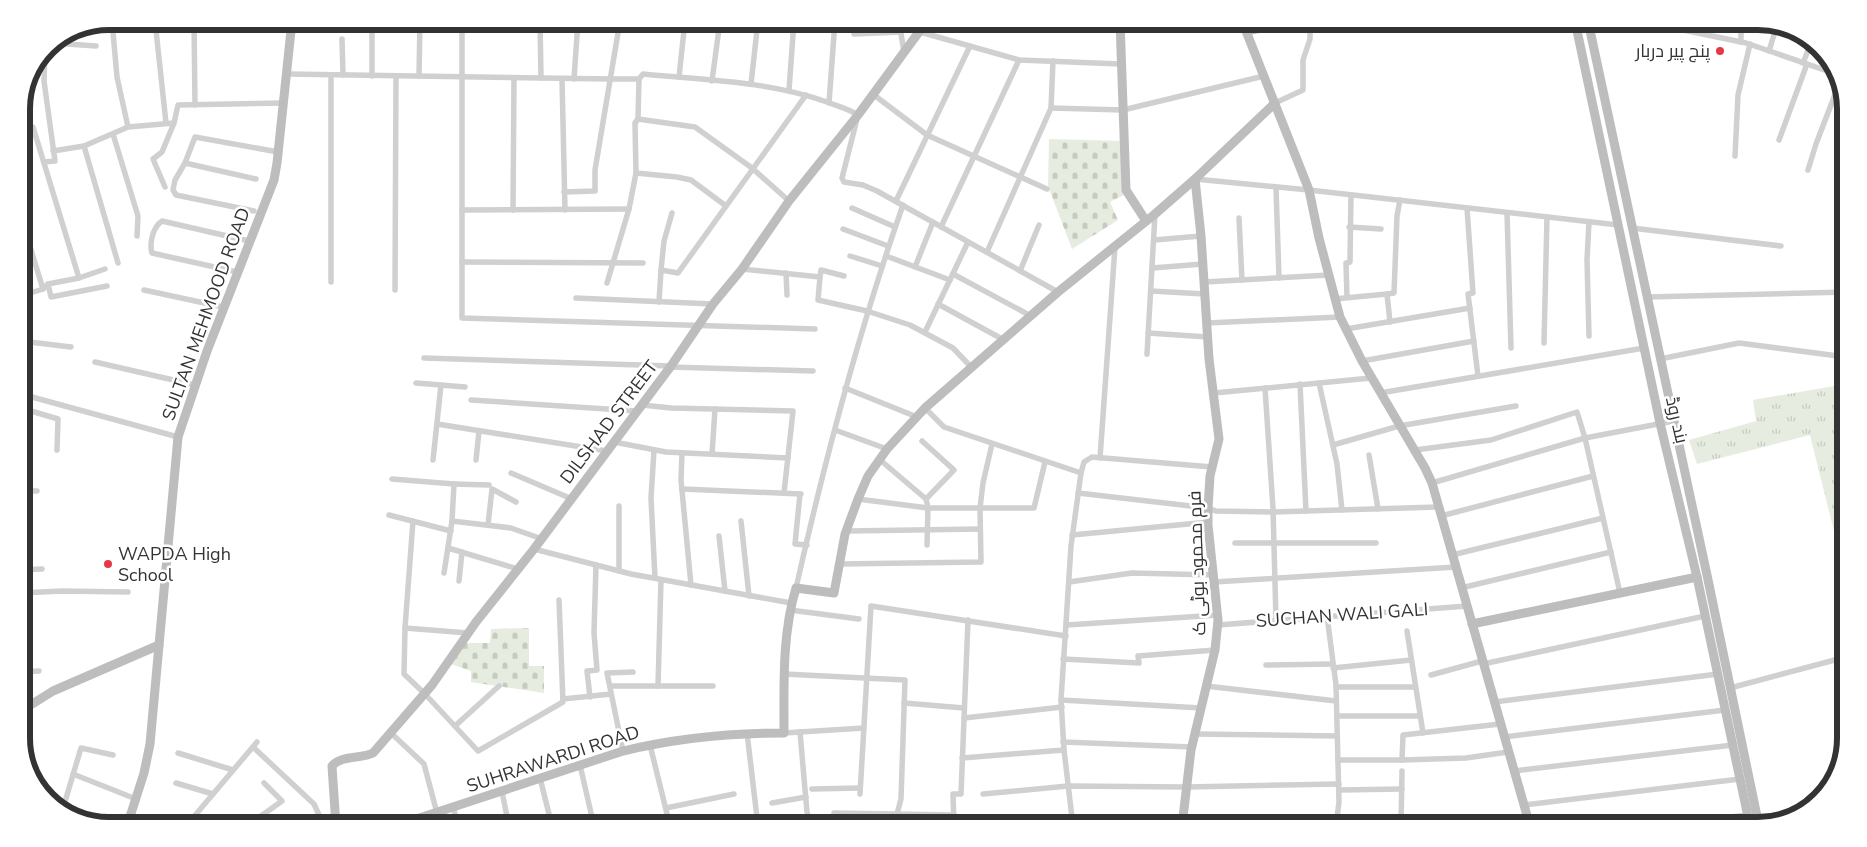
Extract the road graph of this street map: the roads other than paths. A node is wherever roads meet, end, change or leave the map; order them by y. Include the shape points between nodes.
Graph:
1 (113, 30) edge
2 (156, 30) edge
3 (194, 30) edge
4 (291, 30) edge
5 (372, 30) edge
6 (420, 30) edge
7 (462, 30) edge
8 (540, 30) edge
9 (579, 30) edge
10 (619, 30) edge
11 (683, 30) edge
12 (719, 30) edge
13 (757, 30) edge
14 (793, 30) edge
15 (834, 30) edge
16 (1120, 30) edge
17 (1251, 30) edge
18 (1310, 30) edge
19 (1577, 30) edge
20 (1590, 30) edge
21 (1684, 30) edge
22 (1703, 30) edge
23 (1741, 30) edge
24 (1246, 31) joint
25 (901, 32) joint
26 (920, 32) joint
27 (1775, 32) edge
28 (854, 34) dead end
29 (1703, 34) junction
30 (342, 39) dead end
31 (1741, 42) junction
32 (64, 44) edge
33 (1750, 44) junction
34 (96, 46) dead end
35 (970, 46) junction
36 (1809, 49) edge
37 (1769, 51) junction
38 (904, 54) junction
39 (1019, 60) junction
40 (1053, 61) junction
41 (45, 63) edge
42 (1805, 63) junction
43 (1121, 64) junction
44 (1827, 71) edge
45 (287, 74) junction
46 (330, 75) junction
47 (343, 75) junction
48 (372, 76) junction
49 (396, 76) junction
50 (419, 76) junction
51 (1264, 76) junction
52 (462, 77) junction
53 (680, 77) junction
54 (514, 78) junction
55 (541, 78) junction
56 (562, 79) junction
57 (574, 79) junction
58 (611, 79) junction
59 (640, 79) junction
60 (712, 81) junction
61 (751, 84) junction
62 (789, 90) junction
63 (806, 94) junction
64 (1835, 94) edge
65 (874, 95) junction
66 (283, 103) junction
67 (828, 103) junction
68 (1274, 103) junction
69 (195, 105) junction
70 (1051, 108) junction
71 (1123, 110) junction
72 (858, 115) junction
73 (638, 119) junction
74 (174, 122) junction
75 (166, 123) junction
76 (128, 127) junction
77 (30, 128) edge
78 (113, 134) junction
79 (927, 135) junction
80 (1779, 140) dead end
81 (84, 146) junction
82 (53, 151) junction
83 (278, 152) junction
84 (1736, 156) dead end
85 (974, 157) junction
86 (44, 162) junction
87 (185, 163) junction
88 (752, 168) junction
89 (1808, 170) dead end
90 (636, 173) junction
91 (1020, 178) junction
92 (256, 179) dead end
93 (1194, 179) junction
94 (165, 187) dead end
95 (1276, 188) junction
96 (1047, 189) dead end
97 (1308, 190) junction
98 (564, 192) junction
99 (1351, 195) junction
100 (789, 200) junction
101 (1400, 200) junction
102 (896, 201) junction
103 (902, 205) junction
104 (726, 206) junction
105 (852, 208) dead end
106 (1467, 208) junction
107 (629, 209) junction
108 (462, 210) junction
109 (513, 210) junction
110 (564, 210) junction
111 (254, 211) dead end
112 (672, 213) dead end
113 (1508, 213) junction
114 (1155, 214) junction
115 (1547, 217) junction
116 (1239, 218) dead end
117 (1146, 220) junction
118 (933, 222) junction
119 (1589, 222) junction
120 (1040, 225) dead end
121 (1618, 225) junction
122 (895, 227) junction
123 (941, 227) junction
124 (1349, 227) junction
125 (1632, 228) junction
126 (844, 229) dead end
127 (1381, 229) dead end
128 (137, 236) dead end
129 (1201, 236) junction
130 (1154, 240) junction
131 (249, 241) junction
132 (968, 242) junction
133 (30, 246) edge
134 (888, 246) junction
135 (1781, 246) dead end
136 (1115, 248) junction
137 (987, 252) junction
138 (850, 256) dead end
139 (886, 256) junction
140 (462, 262) junction
141 (118, 263) dead end
142 (614, 263) junction
143 (642, 263) dead end
144 (1203, 264) junction
145 (882, 266) junction
146 (915, 267) junction
147 (742, 268) junction
148 (1152, 268) junction
149 (105, 269) dead end
150 (661, 270) junction
151 (1020, 271) junction
152 (237, 272) junction
153 (786, 273) junction
154 (1329, 275) junction
155 (844, 276) dead end
156 (820, 277) junction
157 (951, 277) junction
158 (79, 278) junction
159 (1279, 278) junction
160 (1242, 280) junction
161 (331, 282) dead end
162 (1204, 282) junction
163 (607, 283) dead end
164 (48, 284) junction
165 (108, 286) dead end
166 (43, 289) junction
167 (144, 290) dead end
168 (395, 290) dead end
169 (1151, 291) junction
170 (1058, 292) junction
171 (1837, 292) edge
172 (30, 293) edge
173 (1205, 294) junction
174 (1387, 294) junction
175 (787, 295) dead end
176 (1347, 297) junction
177 (1647, 297) junction
178 (576, 298) dead end
179 (1334, 299) junction
180 (659, 302) junction
181 (713, 304) junction
182 (938, 304) junction
183 (224, 307) junction
184 (1470, 308) junction
185 (868, 311) junction
186 (1031, 316) junction
187 (1340, 317) junction
188 (1390, 322) junction
189 (1207, 323) junction
190 (697, 327) junction
191 (815, 329) dead end
192 (1346, 329) junction
193 (925, 332) junction
194 (1148, 333) junction
195 (1589, 336) dead end
196 (1208, 337) junction
197 (1004, 340) junction
198 (1474, 341) junction
199 (30, 342) edge
200 (1544, 344) dead end
201 (71, 347) dead end
202 (1511, 348) dead end
203 (1644, 348) junction
204 (1147, 354) dead end
205 (1837, 357) edge
206 (424, 358) dead end
207 (1660, 359) junction
208 (1362, 361) junction
209 (95, 362) dead end
210 (670, 367) junction
211 (972, 368) junction
212 (813, 371) dead end
213 (1478, 376) junction
214 (1371, 378) junction
215 (416, 383) dead end
216 (1319, 383) junction
217 (1300, 384) junction
218 (195, 385) junction
219 (441, 386) junction
220 (465, 387) dead end
221 (846, 388) junction
222 (1265, 388) junction
223 (1214, 393) junction
224 (1380, 393) junction
225 (30, 396) edge
226 (471, 400) dead end
227 (1516, 406) dead end
228 (640, 408) junction
229 (925, 408) junction
230 (715, 409) junction
231 (30, 410) edge
232 (917, 417) junction
233 (1674, 421) junction
234 (1660, 423) junction
235 (437, 424) junction
236 (1399, 426) junction
237 (835, 430) junction
238 (478, 431) junction
239 (178, 437) junction
240 (1585, 438) junction
241 (922, 441) dead end
242 (614, 442) junction
243 (992, 444) junction
244 (1333, 445) junction
245 (887, 449) junction
246 (57, 450) dead end
247 (654, 450) junction
248 (1415, 450) junction
249 (607, 451) junction
250 (682, 453) junction
251 (712, 454) junction
252 (1369, 455) dead end
253 (788, 458) junction
254 (1100, 458) junction
255 (879, 459) junction
256 (433, 460) dead end
257 (476, 460) dead end
258 (1045, 462) junction
259 (1212, 467) junction
260 (512, 473) dead end
261 (1081, 473) junction
262 (1594, 476) junction
263 (392, 479) dead end
264 (1432, 483) junction
265 (454, 484) junction
266 (489, 485) dead end
267 (682, 489) junction
268 (30, 491) edge
269 (37, 491) dead end
270 (784, 493) junction
271 (1078, 493) junction
272 (572, 498) junction
273 (858, 499) junction
274 (926, 500) junction
275 (516, 502) dead end
276 (619, 506) dead end
277 (928, 508) junction
278 (980, 508) junction
279 (1208, 508) junction
280 (1378, 509) junction
281 (1342, 510) junction
282 (1306, 511) junction
283 (1440, 511) junction
284 (1273, 512) junction
285 (389, 514) dead end
286 (1603, 518) junction
287 (413, 521) junction
288 (452, 521) junction
289 (740, 521) dead end
290 (1209, 522) junction
291 (488, 525) junction
292 (980, 529) junction
293 (927, 530) junction
294 (450, 532) junction
295 (846, 532) junction
296 (1072, 535) junction
297 (719, 536) dead end
298 (542, 539) junction
299 (1235, 543) dead end
300 (1376, 543) dead end
301 (1274, 544) junction
302 (807, 545) junction
303 (927, 545) dead end
304 (448, 548) junction
305 (534, 549) junction
306 (462, 552) junction
307 (1611, 552) junction
308 (1452, 555) junction
309 (839, 564) junction
310 (596, 565) junction
311 (1456, 567) junction
312 (42, 569) dead end
313 (518, 569) junction
314 (30, 570) edge
315 (619, 571) junction
316 (444, 573) dead end
317 (1697, 577) junction
318 (1214, 578) junction
319 (1274, 578) junction
320 (658, 579) junction
321 (459, 581) dead end
322 (1069, 582) junction
323 (691, 585) junction
324 (796, 588) junction
325 (1461, 588) junction
326 (725, 591) junction
327 (128, 592) dead end
328 (30, 593) edge
329 (1620, 593) junction
330 (749, 596) junction
331 (560, 600) dead end
332 (1467, 606) junction
333 (791, 607) junction
334 (1218, 615) junction
335 (1327, 616) junction
336 (1705, 616) junction
337 (859, 619) dead end
338 (968, 620) junction
339 (1276, 620) junction
340 (1472, 624) junction
341 (1067, 625) junction
342 (1218, 625) junction
343 (405, 628) junction
344 (1407, 632) dead end
345 (468, 633) junction
346 (1066, 636) junction
347 (159, 645) junction
348 (1215, 650) junction
349 (1063, 659) junction
350 (1837, 659) edge
351 (1412, 660) junction
352 (1483, 662) junction
353 (1266, 665) dead end
354 (1332, 666) junction
355 (39, 671) dead end
356 (30, 672) edge
357 (633, 672) dead end
358 (784, 674) junction
359 (1718, 674) junction
360 (1431, 675) dead end
361 (867, 678) junction
362 (499, 686) dead end
363 (610, 686) junction
364 (658, 686) junction
365 (713, 686) dead end
366 (1206, 686) junction
367 (1336, 687) junction
368 (1416, 687) junction
369 (1730, 688) junction
370 (425, 694) junction
371 (611, 694) junction
372 (590, 697) junction
373 (563, 700) junction
374 (1061, 700) junction
375 (1336, 701) junction
376 (1494, 702) junction
377 (904, 703) junction
378 (30, 706) edge
379 (1062, 707) junction
380 (964, 708) junction
381 (1201, 708) junction
382 (1725, 710) junction
383 (1337, 716) junction
384 (1420, 716) junction
385 (964, 718) junction
386 (1500, 724) junction
387 (455, 726) junction
388 (864, 728) junction
389 (800, 732) junction
390 (391, 733) junction
391 (747, 733) junction
392 (784, 733) junction
393 (1423, 733) junction
394 (1195, 734) junction
395 (1338, 736) junction
396 (1504, 737) junction
397 (1063, 742) junction
398 (650, 745) junction
399 (1733, 745) junction
400 (1192, 747) junction
401 (1064, 750) junction
402 (623, 751) junction
403 (1508, 752) junction
404 (178, 753) dead end
405 (113, 755) dead end
406 (962, 758) junction
407 (1338, 760) junction
408 (1402, 760) junction
409 (580, 765) junction
410 (233, 770) junction
411 (1402, 771) dead end
412 (1514, 771) junction
413 (72, 774) junction
414 (540, 778) junction
415 (1740, 779) junction
416 (176, 782) dead end
417 (264, 782) dead end
418 (1068, 786) junction
419 (1187, 787) junction
420 (1339, 787) junction
421 (812, 789) dead end
422 (1402, 789) junction
423 (502, 792) junction
424 (213, 794) junction
425 (734, 794) dead end
426 (983, 794) dead end
427 (806, 798) junction
428 (136, 799) junction
429 (65, 803) edge
430 (772, 803) dead end
431 (1524, 805) junction
432 (454, 808) junction
433 (666, 808) junction
434 (437, 813) junction
435 (834, 813) dead end
436 (897, 814) junction
437 (1748, 815) joint
438 (668, 816) joint
439 (954, 816) joint
440 (129, 817) edge
441 (194, 817) edge
442 (260, 817) edge
443 (320, 817) edge
444 (335, 817) edge
445 (424, 817) edge
446 (455, 817) edge
447 (507, 817) edge
448 (550, 817) edge
449 (592, 817) edge
450 (662, 817) edge
451 (757, 817) edge
452 (809, 817) edge
453 (1072, 817) edge
454 (1183, 817) edge
455 (1337, 817) edge
456 (1401, 817) edge
457 (1527, 817) edge
458 (1731, 817) edge
459 (1757, 817) edge

1 - 76 street via 117,78
2 - 75 street
3 - 69 street
4 - 45 street, SULTAN MEHMOOD ROAD
5 - 48 street
6 - 50 street
7 - 52 street
8 - 55 street
9 - 57 street
10 - 58 street
11 - 53 street
12 - 60 street
13 - 61 street
14 - 62 street
15 - 67 street
16 - 43 street
17 - 24 street
18 - 68 street via 1302,90
19 - 121 street, بند روڈ
20 - 125 street, بند روڈ
21 - 29 street
22 - 29 street
23 - 31 street
24 - 51 street
25 - 28 street
25 - 38 street
26 - 35 street
26 - 38 street, DILSHAD STREET
27 - 37 street
29 - 31 street
30 - 47 street
31 - 33 street
32 - 34 street
33 - 37 street
33 - 84 street via 1738,95
35 - 39 street
35 - 79 street
36 - 42 street
37 - 42 street
38 - 65 street, DILSHAD STREET
39 - 40 street
39 - 85 street
40 - 43 street
40 - 70 street
41 - 82 street
42 - 44 street
42 - 80 street
43 - 71 street
45 - 46 street
45 - 66 street, SULTAN MEHMOOD ROAD
46 - 47 street
46 - 161 street
47 - 48 street
48 - 49 street
49 - 50 street
49 - 168 street
50 - 52 street
51 - 68 street
51 - 71 street
52 - 54 street
52 - 108 street
53 - 59 street via 642,74
53 - 60 street
54 - 55 street
54 - 109 street
55 - 56 street
56 - 57 street
56 - 98 street
57 - 58 street
58 - 59 street
58 - 98 street via 595,191
59 - 73 street
60 - 61 street
61 - 62 street
62 - 63 street
63 - 67 street
63 - 88 street
64 - 89 street
65 - 72 street, DILSHAD STREET
65 - 79 street
66 - 69 street
66 - 83 street, SULTAN MEHMOOD ROAD
67 - 72 street
68 - 93 street
68 - 97 street
69 - 74 street via 178,105
70 - 71 street
70 - 91 street
71 - 117 street via 1126,190
72 - 100 street, DILSHAD STREET
72 - 102 street via 842,180 877,190
73 - 88 street via 695,128
73 - 90 street via 635,123
74 - 75 street
74 - 94 street via 162,152 153,159
75 - 76 street
76 - 78 street
77 - 86 street via 33,127
78 - 81 street
78 - 128 street via 138,216
79 - 85 street
79 - 102 street
81 - 82 street
81 - 141 street
82 - 86 street via 54,160
83 - 87 street via 194,137
83 - 131 street, SULTAN MEHMOOD ROAD via 274,180
85 - 91 street
85 - 123 street
86 - 158 street
87 - 92 street
87 - 111 street via 175,180 173,190 176,195
88 - 100 street
88 - 104 street
90 - 104 street via 691,180
90 - 107 street
91 - 96 street
91 - 137 street
93 - 95 street
93 - 114 street
93 - 129 street, فرم محمود بوٹی ک
95 - 97 street
95 - 159 street
97 - 99 street
97 - 154 street
98 - 110 street
99 - 101 street
99 - 124 street
100 - 147 street, DILSHAD STREET
101 - 106 street
101 - 174 street via 1394,293
102 - 103 street
103 - 118 street
103 - 122 street
104 - 150 street via 678,272
105 - 122 street
106 - 113 street
106 - 184 street via 1473,294 1468,294
107 - 110 street
107 - 142 street
108 - 109 street
108 - 140 street
109 - 110 street
112 - 150 street via 664,240
113 - 115 street
113 - 202 street
114 - 117 street
114 - 130 street
115 - 119 street
115 - 200 street
116 - 160 street
117 - 136 street
118 - 123 street
118 - 146 street
119 - 121 street
119 - 195 street
120 - 151 street
121 - 203 street, بند روڈ
122 - 134 street
123 - 132 street
124 - 127 street
124 - 176 street
125 - 135 street
125 - 177 street, بند روڈ
126 - 134 street
129 - 130 street
129 - 144 street, فرم محمود بوٹی ک
130 - 148 street
131 - 152 street, SULTAN MEHMOOD ROAD
131 - 152 street via 162,221 155,229 152,252
132 - 137 street
132 - 157 street
133 - 166 street
134 - 139 street
136 - 170 street
136 - 254 street
137 - 151 street
138 - 145 street
139 - 145 street
139 - 146 street
140 - 142 street
140 - 190 street via 461,316 464,319
142 - 143 street
142 - 163 street
144 - 148 street
144 - 162 street, فرم محمود بوٹی ک
145 - 185 street
146 - 157 street
147 - 153 street
147 - 181 street, DILSHAD STREET
148 - 169 street
149 - 158 street
150 - 180 street
151 - 170 street
152 - 183 street, SULTAN MEHMOOD ROAD
153 - 156 street
153 - 175 street
154 - 159 street
154 - 179 street
155 - 156 street via 820,270
156 - 185 street via 818,300
157 - 182 street
157 - 186 street
158 - 164 street
159 - 160 street
160 - 162 street
162 - 173 street, فرم محمود بوٹی ک
164 - 165 street via 51,297
164 - 166 street
166 - 172 street
167 - 183 street
169 - 173 street
169 - 194 street
170 - 186 street
171 - 177 street
173 - 189 street, فرم محمود بوٹی ک
174 - 176 street
174 - 188 street
176 - 179 street
177 - 207 street, بند روڈ
178 - 180 street
179 - 187 street
180 - 181 street
181 - 190 street, DILSHAD STREET
182 - 193 street
182 - 197 street
183 - 218 street, SULTAN MEHMOOD ROAD
184 - 188 street
184 - 198 street
185 - 193 street
185 - 221 street
186 - 197 street
187 - 189 street
187 - 192 street
188 - 192 street
189 - 196 street, فرم محمود بوٹی ک
190 - 191 street
190 - 210 street, DILSHAD STREET
192 - 208 street
193 - 211 street via 953,348
194 - 196 street
194 - 204 street
196 - 223 street, فرم محمود بوٹی ک
197 - 211 street
198 - 208 street
198 - 213 street
199 - 201 street
203 - 213 street
203 - 234 street, بند روڈ
205 - 207 street via 1739,343
206 - 210 street
207 - 233 street, بند روڈ
208 - 214 street
209 - 218 street
210 - 212 street
210 - 228 street, DILSHAD STREET
211 - 229 street
213 - 224 street
214 - 216 street
214 - 224 street
215 - 219 street
216 - 217 street
216 - 244 street
217 - 222 street
217 - 282 street
218 - 239 street, SULTAN MEHMOOD ROAD
219 - 220 street
219 - 235 street
221 - 232 street
221 - 237 street
222 - 223 street
222 - 284 street
223 - 259 street, فرم محمود بوٹی ک via 1219,439
224 - 236 street
225 - 239 street
226 - 228 street
227 - 236 street
228 - 230 street
228 - 242 street, DILSHAD STREET
229 - 232 street
229 - 243 street via 944,427
230 - 251 street
230 - 253 street via 793,411
231 - 246 street via 58,418
232 - 245 street
233 - 234 street
233 - 369 street, بند روڈ
234 - 240 street
234 - 317 street, بند روڈ
235 - 238 street
235 - 256 street
236 - 244 street
236 - 248 street
237 - 245 street
237 - 302 street
238 - 249 street
238 - 257 street
239 - 347 street, SULTAN MEHMOOD ROAD
240 - 248 street via 1577,412 1491,440
240 - 262 street
240 - 264 street
241 - 274 street via 954,470
242 - 247 street
242 - 249 street, DILSHAD STREET
243 - 258 street
243 - 278 street
244 - 281 street
245 - 255 street
247 - 250 street
247 - 320 street via 650,498
248 - 264 street
249 - 272 street, DILSHAD STREET
250 - 251 street
250 - 267 street
251 - 253 street
252 - 280 street
253 - 270 street
254 - 259 street
254 - 261 street via 1092,457 1084,462
255 - 273 street
255 - 274 street
258 - 261 street
258 - 278 street via 1034,508
259 - 279 street, فرم محمود بوٹی ک
260 - 272 street
261 - 271 street
262 - 283 street
262 - 286 street
263 - 265 street
264 - 283 street
265 - 266 street
265 - 288 street
267 - 270 street
267 - 323 street
268 - 269 street
270 - 302 street via 800,494 796,544
271 - 279 street
271 - 296 street
272 - 298 street, DILSHAD STREET
273 - 277 street
273 - 295 street
274 - 277 street
275 - 291 street via 492,489
276 - 315 street
277 - 278 street
277 - 293 street
278 - 292 street
279 - 284 street via 1216,511
279 - 290 street, فرم محمود بوٹی ک
280 - 281 street
280 - 283 street
281 - 282 street
282 - 284 street
283 - 308 street
284 - 301 street
285 - 287 street
286 - 307 street
286 - 308 street
287 - 294 street
287 - 343 street
288 - 291 street
288 - 294 street
289 - 330 street
290 - 296 street
290 - 318 street, فرم محمود بوٹی ک
291 - 298 street via 510,528
292 - 293 street
292 - 309 street via 981,562
293 - 295 street
293 - 303 street
294 - 304 street
295 - 309 street
296 - 322 street
297 - 326 street
298 - 305 street, DILSHAD STREET
299 - 301 street
300 - 301 street
301 - 319 street
302 - 324 street
304 - 306 street
304 - 316 street
305 - 310 street
305 - 313 street, DILSHAD STREET
306 - 313 street
306 - 321 street
307 - 325 street
307 - 329 street
308 - 311 street
309 - 324 street via 834,593
310 - 315 street
310 - 372 street via 594,633 597,670 587,671
311 - 319 street
311 - 325 street
312 - 314 street
313 - 345 street, DILSHAD STREET
315 - 320 street
317 - 329 street
317 - 336 street, بند روڈ
318 - 319 street
318 - 322 street via 1132,573
318 - 334 street, فرم محمود بوٹی ک
319 - 339 street
320 - 323 street
320 - 364 street
322 - 341 street
323 - 326 street
324 - 333 street
325 - 332 street
326 - 330 street
327 - 328 street
329 - 340 street
330 - 333 street
331 - 373 street
332 - 335 street, SUCHAN WALI GALI
332 - 340 street
333 - 337 street
333 - 358 street
334 - 341 street
334 - 342 street, فرم محمود بوٹی ک
335 - 339 street, SUCHAN WALI GALI
335 - 354 street
336 - 352 street
336 - 359 street, بند روڈ
338 - 346 street
338 - 361 street via 871,606
338 - 380 street
339 - 342 street, SUCHAN WALI GALI
340 - 352 street
341 - 346 street
342 - 348 street, فرم محمود بوٹی ک
343 - 345 street
343 - 370 street via 404,674
344 - 351 street
345 - 370 street, DILSHAD STREET
346 - 349 street
347 - 378 street via 53,691
347 - 428 street, SULTAN MEHMOOD ROAD via 150,744
348 - 349 street via 1138,656 1139,663
348 - 366 street, فرم محمود بوٹی ک
349 - 374 street
350 - 369 street
351 - 354 street
351 - 368 street
352 - 360 street
352 - 376 street
353 - 354 street
354 - 367 street
355 - 356 street
357 - 363 street via 607,673
358 - 361 street
358 - 392 street
359 - 376 street
359 - 382 street, بند روڈ
361 - 377 street via 905,680
361 - 388 street
362 - 387 street
363 - 364 street
363 - 371 street
364 - 365 street
366 - 375 street
366 - 381 street, فرم محمود بوٹی ک
367 - 368 street
367 - 375 street
368 - 384 street
369 - 459 street, بند روڈ
370 - 387 street
370 - 390 street, DILSHAD STREET
371 - 372 street
371 - 402 street
372 - 373 street
373 - 387 street via 478,751
374 - 379 street
374 - 381 street
375 - 383 street
376 - 386 street
377 - 380 street
377 - 436 street via 901,799
379 - 385 street
379 - 397 street
380 - 385 street
381 - 394 street, فرم محمود بوٹی ک
382 - 396 street
382 - 399 street, بند روڈ
383 - 384 street
383 - 395 street
384 - 393 street
385 - 406 street
386 - 393 street
386 - 396 street
388 - 389 street
388 - 421 street via 860,791
389 - 392 street
389 - 427 street
390 - 434 street via 424,764
390 - 444 street, DILSHAD STREET via 373,753 337,761 332,766
391 - 392 street, SUHRAWARDI ROAD
391 - 398 street, SUHRAWARDI ROAD
391 - 451 street
393 - 408 street via 1403,735
394 - 395 street
394 - 400 street, فرم محمود بوٹی ک
395 - 407 street
396 - 403 street
397 - 400 street
397 - 401 street
398 - 402 street, SUHRAWARDI ROAD
398 - 433 street
399 - 412 street
399 - 415 street, بند روڈ
400 - 419 street, فرم محمود بوٹی ک
401 - 406 street
401 - 418 street
402 - 409 street, SUHRAWARDI ROAD
403 - 408 street via 1466,758
403 - 412 street
404 - 410 street
405 - 413 street via 81,747
406 - 439 street via 961,794 953,794
407 - 408 street
407 - 420 street
409 - 414 street, SUHRAWARDI ROAD
409 - 449 street
410 - 424 street
410 - 443 street via 255,745 314,804
411 - 422 street
412 - 431 street
413 - 428 street
413 - 429 street
414 - 423 street, SUHRAWARDI ROAD
414 - 448 street
415 - 431 street
415 - 437 street, بند روڈ
416 - 424 street
417 - 442 street via 282,801
418 - 419 street
418 - 426 street
418 - 453 street
419 - 420 street
419 - 454 street, فرم محمود بوٹی ک
420 - 422 street
420 - 455 street
422 - 456 street
423 - 432 street, SUHRAWARDI ROAD
423 - 447 street
424 - 441 street
425 - 433 street
427 - 430 street
427 - 452 street
428 - 440 street, SULTAN MEHMOOD ROAD
431 - 457 street
432 - 434 street, SUHRAWARDI ROAD
432 - 446 street
433 - 438 street
434 - 445 street, SUHRAWARDI ROAD
435 - 436 street
436 - 439 street
437 - 458 street
438 - 450 street

